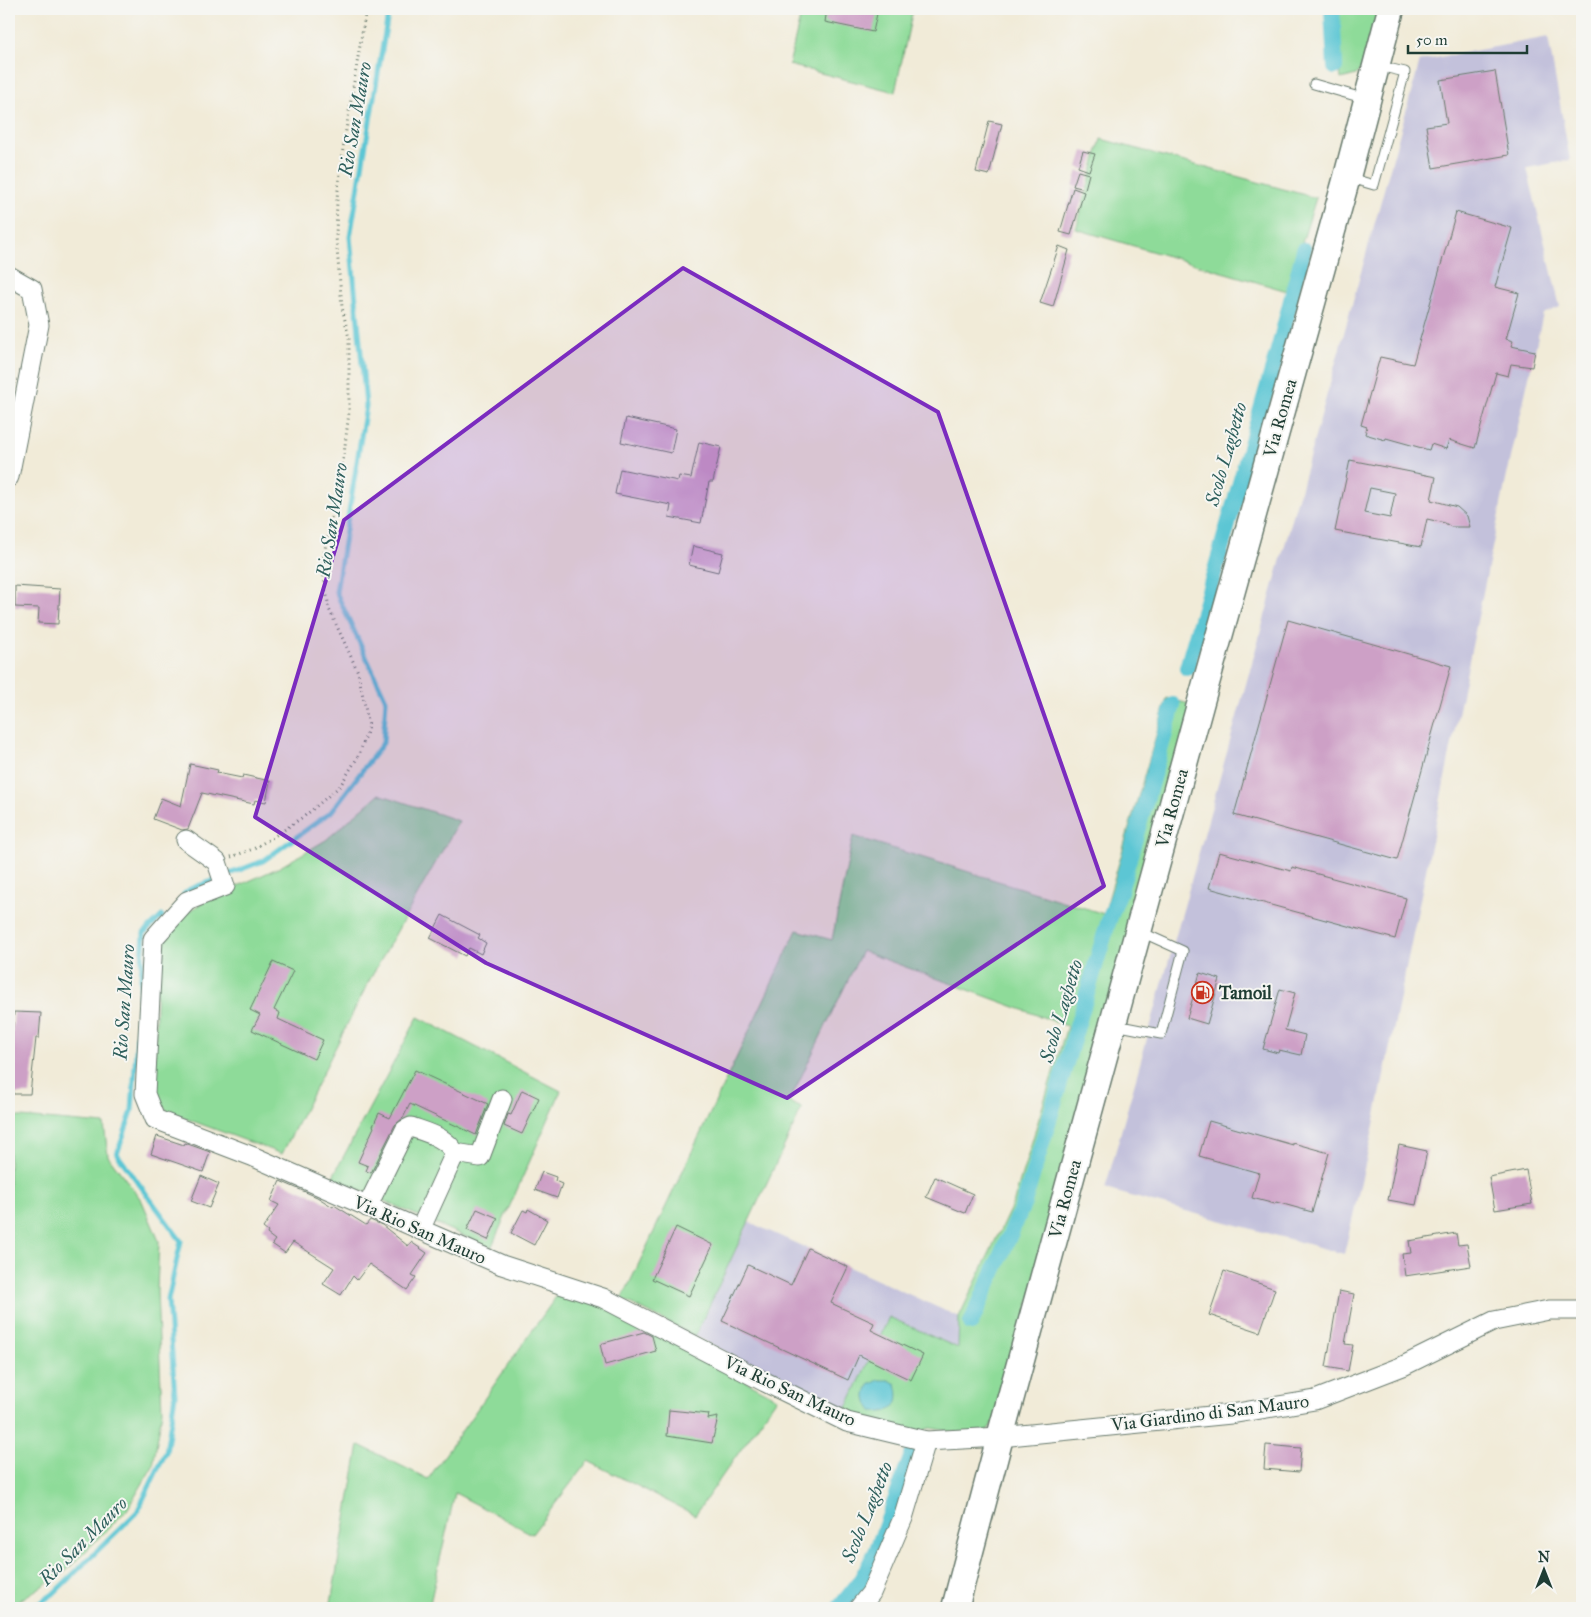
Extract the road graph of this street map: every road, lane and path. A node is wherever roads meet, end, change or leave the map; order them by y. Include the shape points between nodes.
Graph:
1 (366, 9) edge
2 (1390, 9) edge
3 (1375, 65) junction
4 (1314, 84) dead end
5 (1366, 99) junction
6 (1348, 177) junction
7 (9, 276) edge
8 (9, 478) edge
9 (186, 840) dead end
10 (217, 862) junction
11 (1138, 931) junction
12 (1113, 1024) junction
13 (502, 1099) dead end
14 (455, 1153) junction
15 (367, 1206) junction
16 (420, 1230) junction
17 (1582, 1310) edge
18 (1000, 1437) junction
19 (926, 1441) junction
20 (859, 1608) edge
21 (955, 1608) edge

1 - 10 path via 337,198 336,237 342,307 349,338 349,412 322,564 329,609 358,672 369,726 359,755 340,786 278,834 253,849
2 - 3 main road, Via Romea
3 - 5 main road, Via Romea
3 - 6 lane via 1405,72 1374,185
4 - 5 lane
5 - 6 main road, Via Romea
6 - 11 main road, Via Romea
7 - 8 street via 32,290 39,325
9 - 10 street
10 - 15 street, Via Rio San Mauro via 225,886 187,901 153,940 145,1094 155,1119 254,1156
11 - 12 main road, Via Romea
11 - 12 lane via 1183,950 1161,1034
12 - 18 main road, Via Romea
13 - 14 street via 480,1157
14 - 15 street via 442,1139 411,1127 405,1130
14 - 16 street
15 - 16 street, Via Rio San Mauro
16 - 19 street, Via Rio San Mauro via 502,1266 603,1298 847,1422
17 - 18 street, Via Giardino di San Mauro via 1549,1310 1494,1321 1404,1366 1315,1400 1231,1414
18 - 19 street, Via Rio San Mauro
18 - 21 main road, Via Romea
19 - 20 street via 903,1518 871,1593

